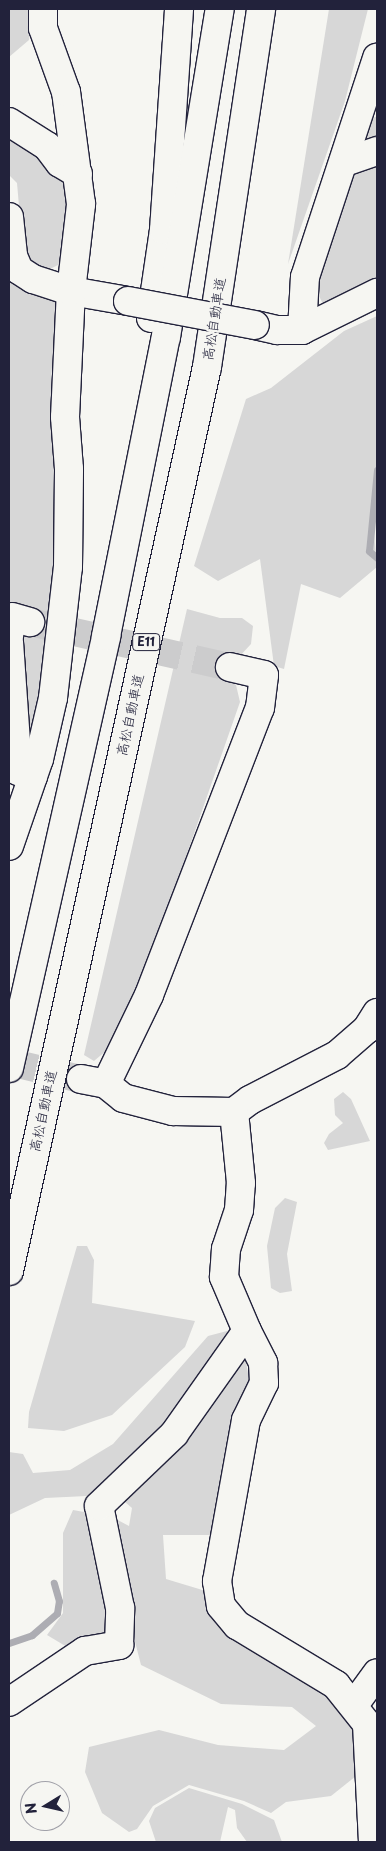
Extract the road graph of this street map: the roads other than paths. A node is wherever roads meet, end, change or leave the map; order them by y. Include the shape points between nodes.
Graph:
1 (43, 9) edge
2 (179, 9) edge
3 (220, 9) edge
4 (262, 9) edge
5 (278, 9) edge
6 (377, 58) edge
7 (9, 122) edge
8 (377, 151) edge
9 (344, 162) junction
10 (78, 174) junction
11 (9, 217) edge
12 (71, 290) junction
13 (377, 293) edge
14 (302, 330) junction
15 (207, 367) junction
16 (106, 636) junction
17 (9, 642) edge
18 (230, 667) tunnel mouth
19 (33, 776) junction
20 (9, 846) edge
21 (377, 1012) edge
22 (9, 1068) edge
23 (234, 1112) junction
24 (9, 1271) edge
25 (248, 1331) junction
26 (377, 1673) edge
27 (9, 1702) edge
28 (354, 1705) junction
29 (373, 1842) edge

1 - 10 main road via 43,28 66,92
2 - 16 main road via 164,230
3 - 16 main road via 166,337
4 - 15 main road, 高松自動車道 / E11
5 - 15 main road via 233,273
6 - 9 main road
7 - 10 main road via 47,146 60,163
8 - 9 main road
9 - 14 main road via 305,277
10 - 12 main road via 81,220
11 - 12 main road via 13,256 20,270 33,279
12 - 14 main road, bridge via 277,330
12 - 19 main road via 65,417 69,469 68,567 54,698
13 - 14 main road
15 - 24 main road, 高松自動車道 / E11
16 - 22 main road
17 - 19 main road via 18,770
18 - 23 main road via 264,675 260,708 149,995 94,1081 123,1098 173,1112
19 - 20 main road
21 - 23 main road via 367,1029 338,1055 250,1100
23 - 25 main road via 241,1182 239,1210 226,1249 224,1277
25 - 27 main road via 174,1434 99,1506 120,1608 119,1645 85,1651
25 - 28 main road via 263,1363 264,1383 246,1420 217,1581 221,1606 237,1625 336,1685
26 - 28 main road
28 - 29 main road via 367,1724

